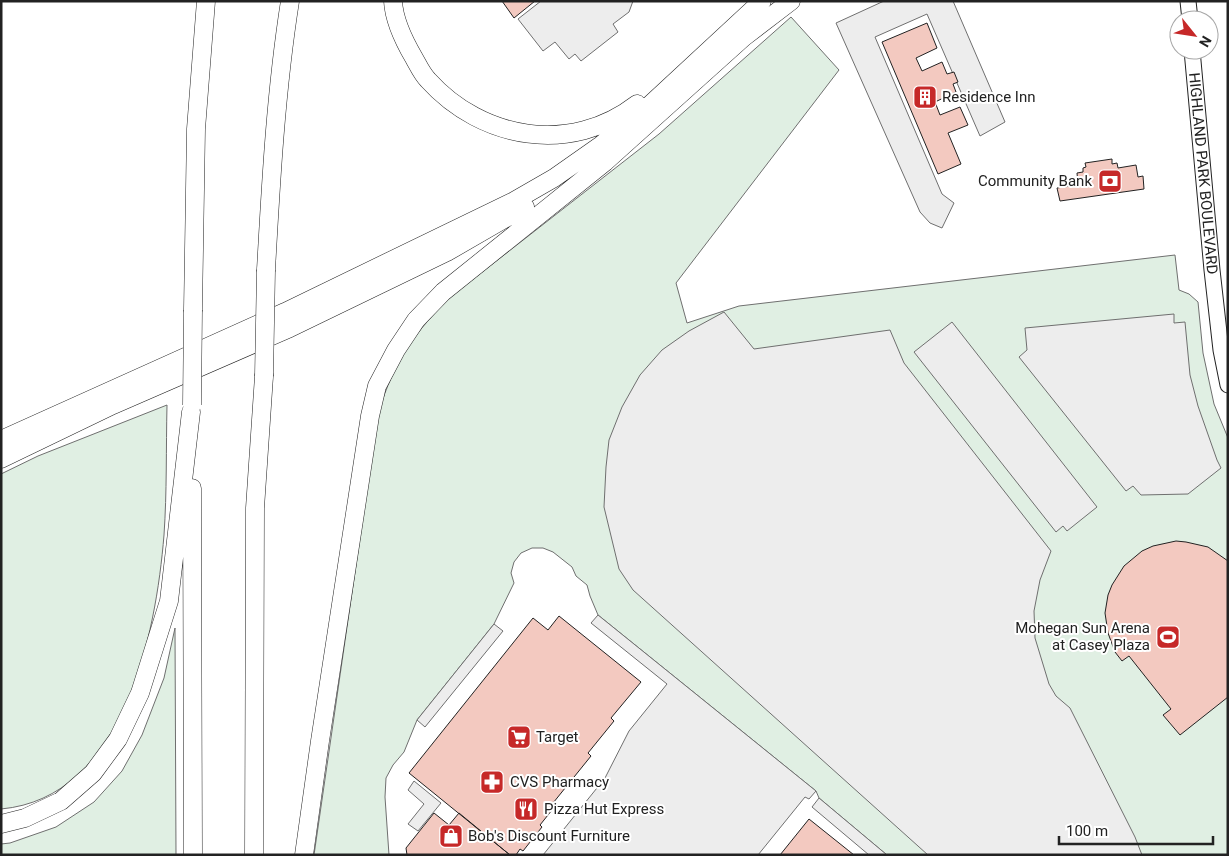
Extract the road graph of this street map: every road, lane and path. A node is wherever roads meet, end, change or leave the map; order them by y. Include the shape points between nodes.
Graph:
1 (206, 1) edge
2 (290, 1) edge
3 (393, 1) edge
4 (762, 1) edge
5 (791, 1) edge
6 (723, 46) junction
7 (1193, 60) edge
8 (1228, 385) edge
9 (192, 409) junction
10 (1, 440) edge
11 (1, 459) edge
12 (1, 824) edge
13 (193, 855) edge
14 (254, 855) edge
15 (304, 855) edge

1 - 9 highway, bridge via 196,129
2 - 14 highway, bridge via 272,151 264,376 255,508
3 - 6 highway via 394,13 408,48 427,79 454,104 477,118 506,130 530,134 551,136 605,123
4 - 6 highway
5 - 6 highway via 744,37
6 - 10 highway via 602,145 522,196 285,312
6 - 11 highway via 634,130 551,193 448,252 290,328 113,405
6 - 15 highway via 605,162 443,292 416,320 377,386
7 - 8 main road, HIGHLAND PARK BOULEVARD via 1212,270
9 - 12 highway via 169,601 140,693 118,739 93,773 61,801 25,818
9 - 13 highway

